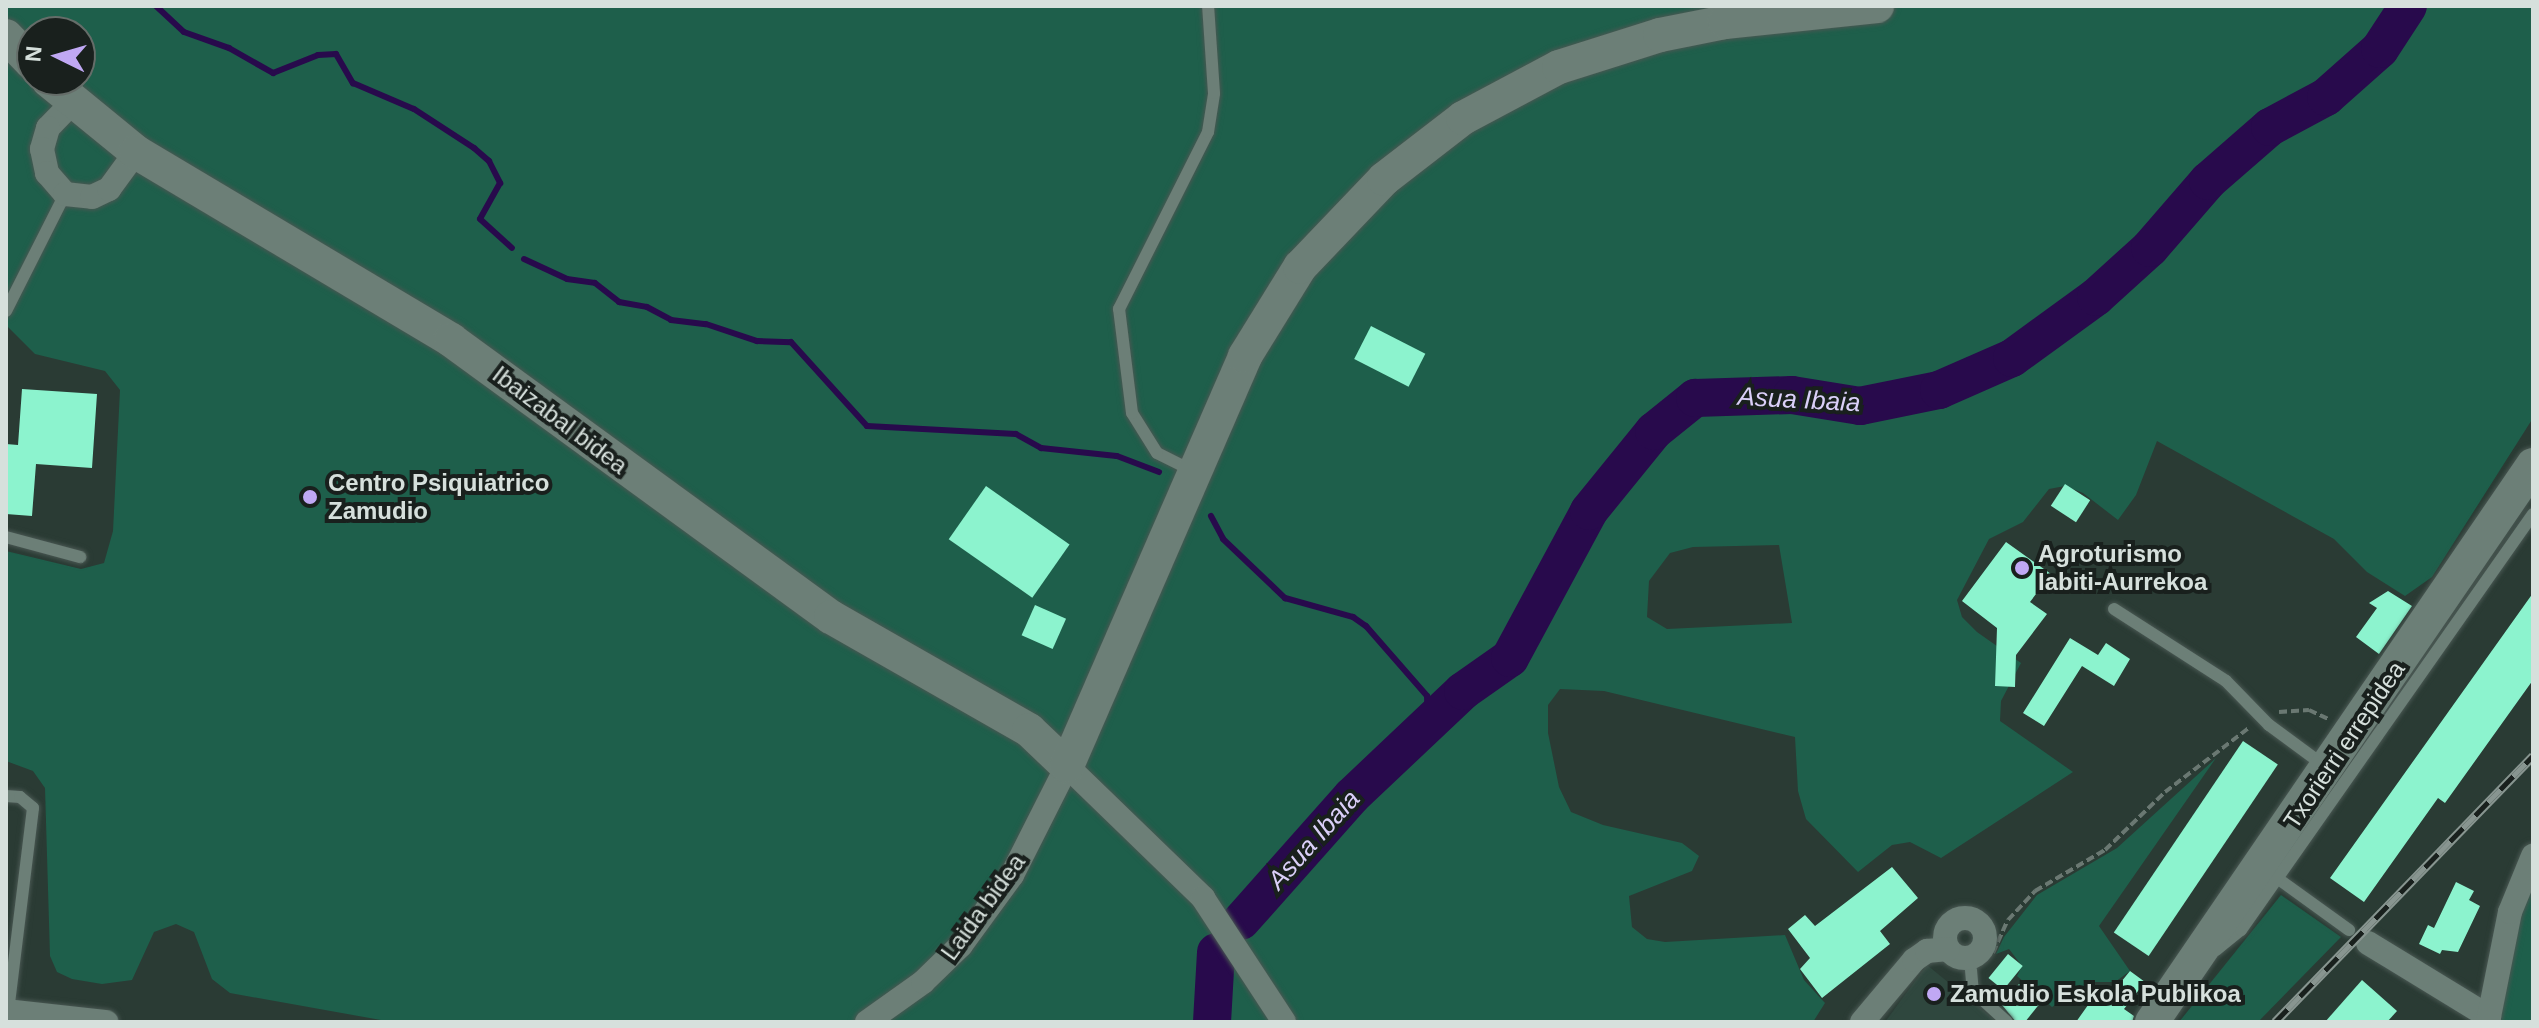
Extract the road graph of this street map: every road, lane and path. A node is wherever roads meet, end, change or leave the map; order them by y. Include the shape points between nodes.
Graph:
1 (1208, 6) edge
2 (1877, 6) edge
3 (59, 96) edge
4 (65, 96) edge
5 (136, 152) junction
6 (65, 194) junction
7 (6, 311) edge
8 (2533, 465) edge
9 (1196, 472) junction
10 (2533, 514) edge
11 (6, 537) edge
12 (80, 557) dead end
13 (2114, 609) dead end
14 (2263, 718) junction
15 (2333, 721) dead end
16 (1067, 766) junction
17 (2328, 769) junction
18 (6, 796) edge
19 (2533, 856) edge
20 (2277, 878) junction
21 (2359, 936) joint
22 (1948, 949) dead end
23 (1993, 953) dead end
24 (2192, 965) junction
25 (1971, 970) dead end
26 (7, 1012) edge
27 (2488, 1020) edge
28 (106, 1022) edge
29 (867, 1022) edge
30 (1284, 1022) edge
31 (1862, 1022) edge
32 (2007, 1022) edge
33 (2152, 1022) edge

1 - 9 lane via 1214,93 1208,132 1119,309 1132,413 1157,453
2 - 9 street via 1725,22 1660,35 1559,67 1463,118 1384,179 1300,267 1245,356
3 - 6 street via 42,149 47,173
4 - 5 street, Ibaizabal bidea
5 - 6 street via 109,189 92,197
5 - 16 street, Ibaizabal bidea via 451,340 819,609 1029,730
6 - 7 lane
8 - 17 street, Txorierri errepidea
9 - 16 street
10 - 20 lane
11 - 12 lane
13 - 14 lane via 2226,681
14 - 15 path via 2309,710
14 - 17 lane
14 - 23 path via 2165,792 2105,850 2035,891 2008,920
16 - 29 street, Laida bidea via 1012,875 961,945 923,982
16 - 30 street via 1203,898
17 - 24 street, Txorierri errepidea
18 - 26 lane via 20,797 33,808
19 - 27 street via 2510,912
20 - 21 lane
20 - 24 lane via 2241,930
21 - 27 street
22 - 31 street via 1927,951 1894,978
24 - 33 street, Txorierri errepidea
25 - 32 lane via 1973,991
26 - 28 street

